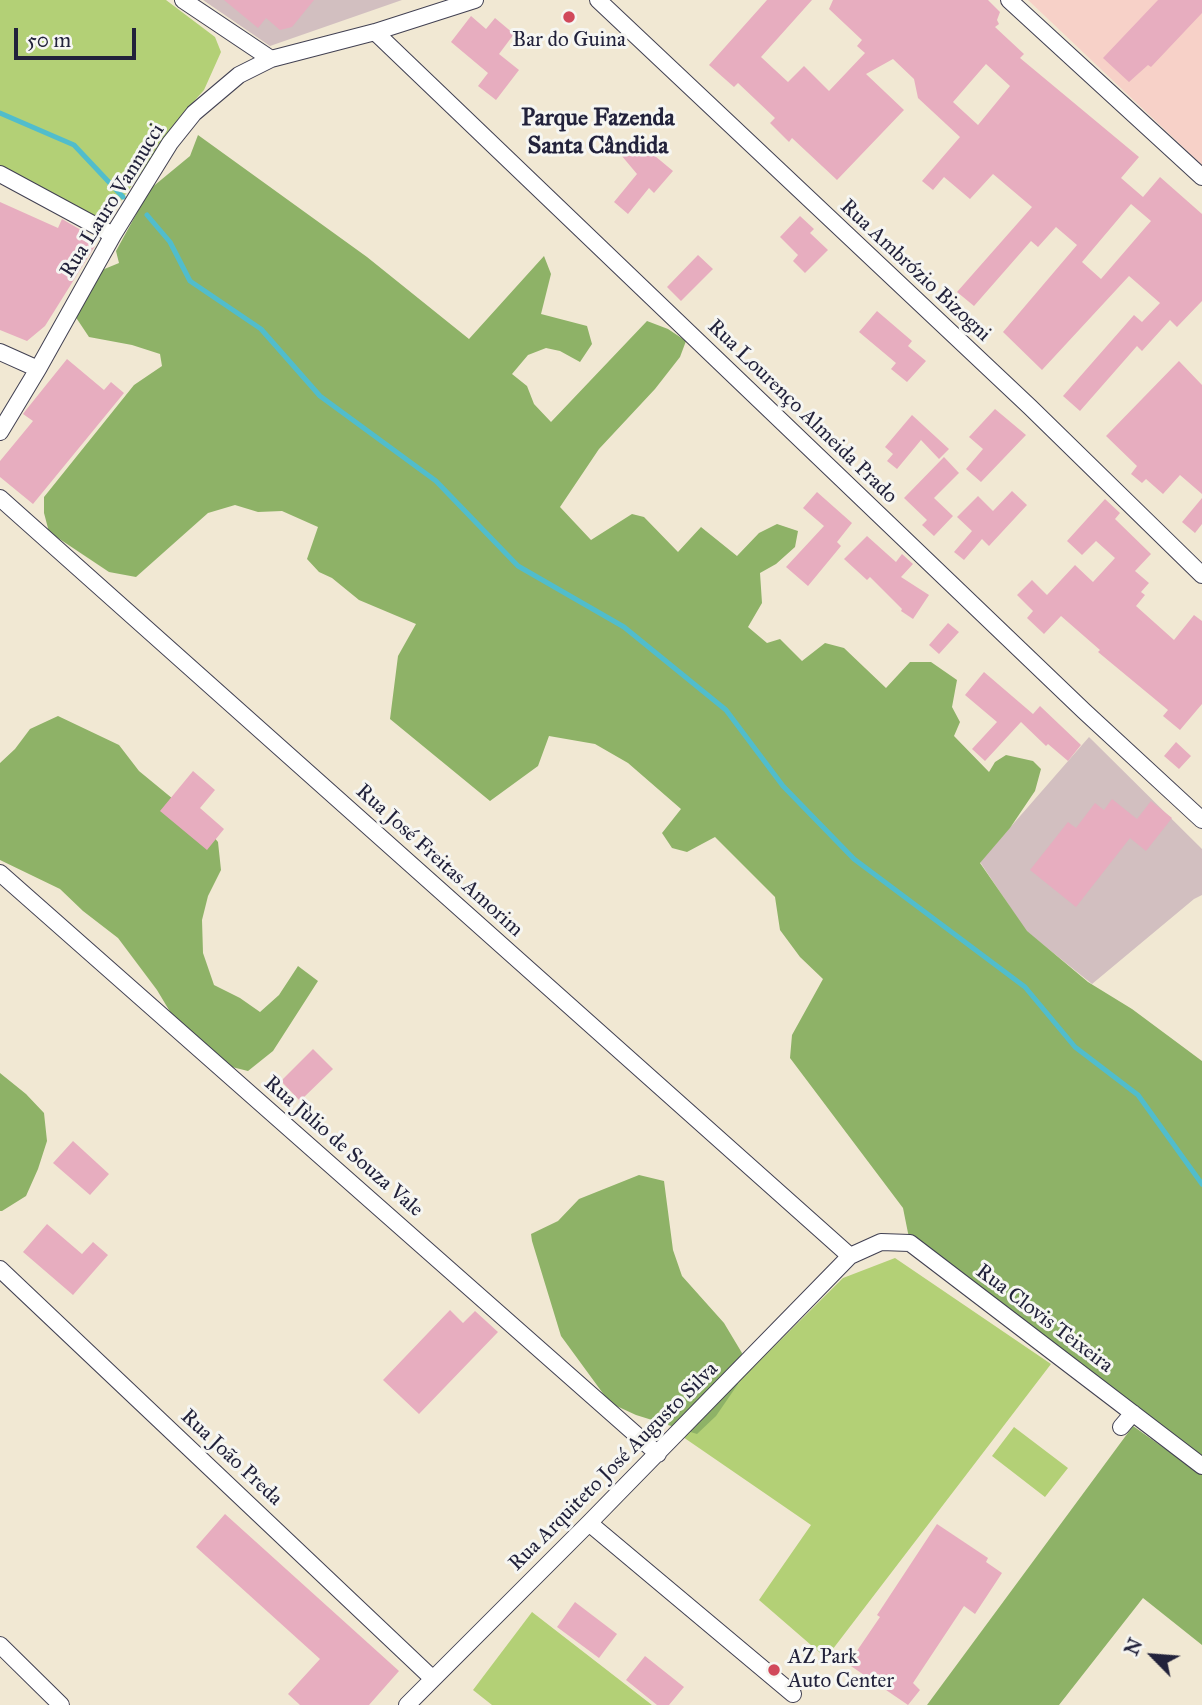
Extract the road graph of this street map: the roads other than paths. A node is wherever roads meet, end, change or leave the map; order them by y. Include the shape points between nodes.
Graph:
1 (183, 0) edge
2 (475, 0) edge
3 (598, 0) edge
4 (1009, 0) edge
5 (375, 32) junction
6 (271, 59) junction
7 (0, 174) edge
8 (1202, 177) edge
9 (113, 235) junction
10 (0, 352) edge
11 (38, 369) junction
12 (0, 432) edge
13 (0, 498) edge
14 (1202, 575) edge
15 (1202, 820) edge
16 (0, 873) edge
17 (850, 1256) junction
18 (0, 1269) edge
19 (1133, 1413) junction
20 (1121, 1427) dead end
21 (657, 1454) junction
22 (1202, 1466) edge
23 (589, 1523) junction
24 (0, 1645) edge
25 (432, 1678) junction
26 (793, 1693) dead end
27 (61, 1705) edge
28 (407, 1705) edge

1 - 6 street
2 - 5 street, Rua Lauro Vannucci
3 - 14 street, Rua Ambrózio Bizogni
4 - 8 street
5 - 6 street, Rua Lauro Vannucci
5 - 15 street, Rua Lourenço Almeida Prado
6 - 9 street, Rua Lauro Vannucci via 239,75 194,113
7 - 9 street
9 - 11 street, Rua Lauro Vannucci
10 - 11 street
11 - 12 street, Rua Lauro Vannucci
13 - 17 street, Rua José Freitas Amorim
16 - 21 street, Rua Jùlio de Souza Vale
17 - 19 street, Rua Clovis Teixeira via 881,1242 910,1244
17 - 21 street, Rua Arquiteto José Augusto Silva
18 - 25 street, Rua João Preda
19 - 20 street
19 - 22 street, Rua Clovis Teixeira
21 - 23 street, Rua Arquiteto José Augusto Silva
23 - 25 street, Rua Arquiteto José Augusto Silva
23 - 26 street
24 - 27 street
25 - 28 street, Rua Arquiteto José Augusto Silva

